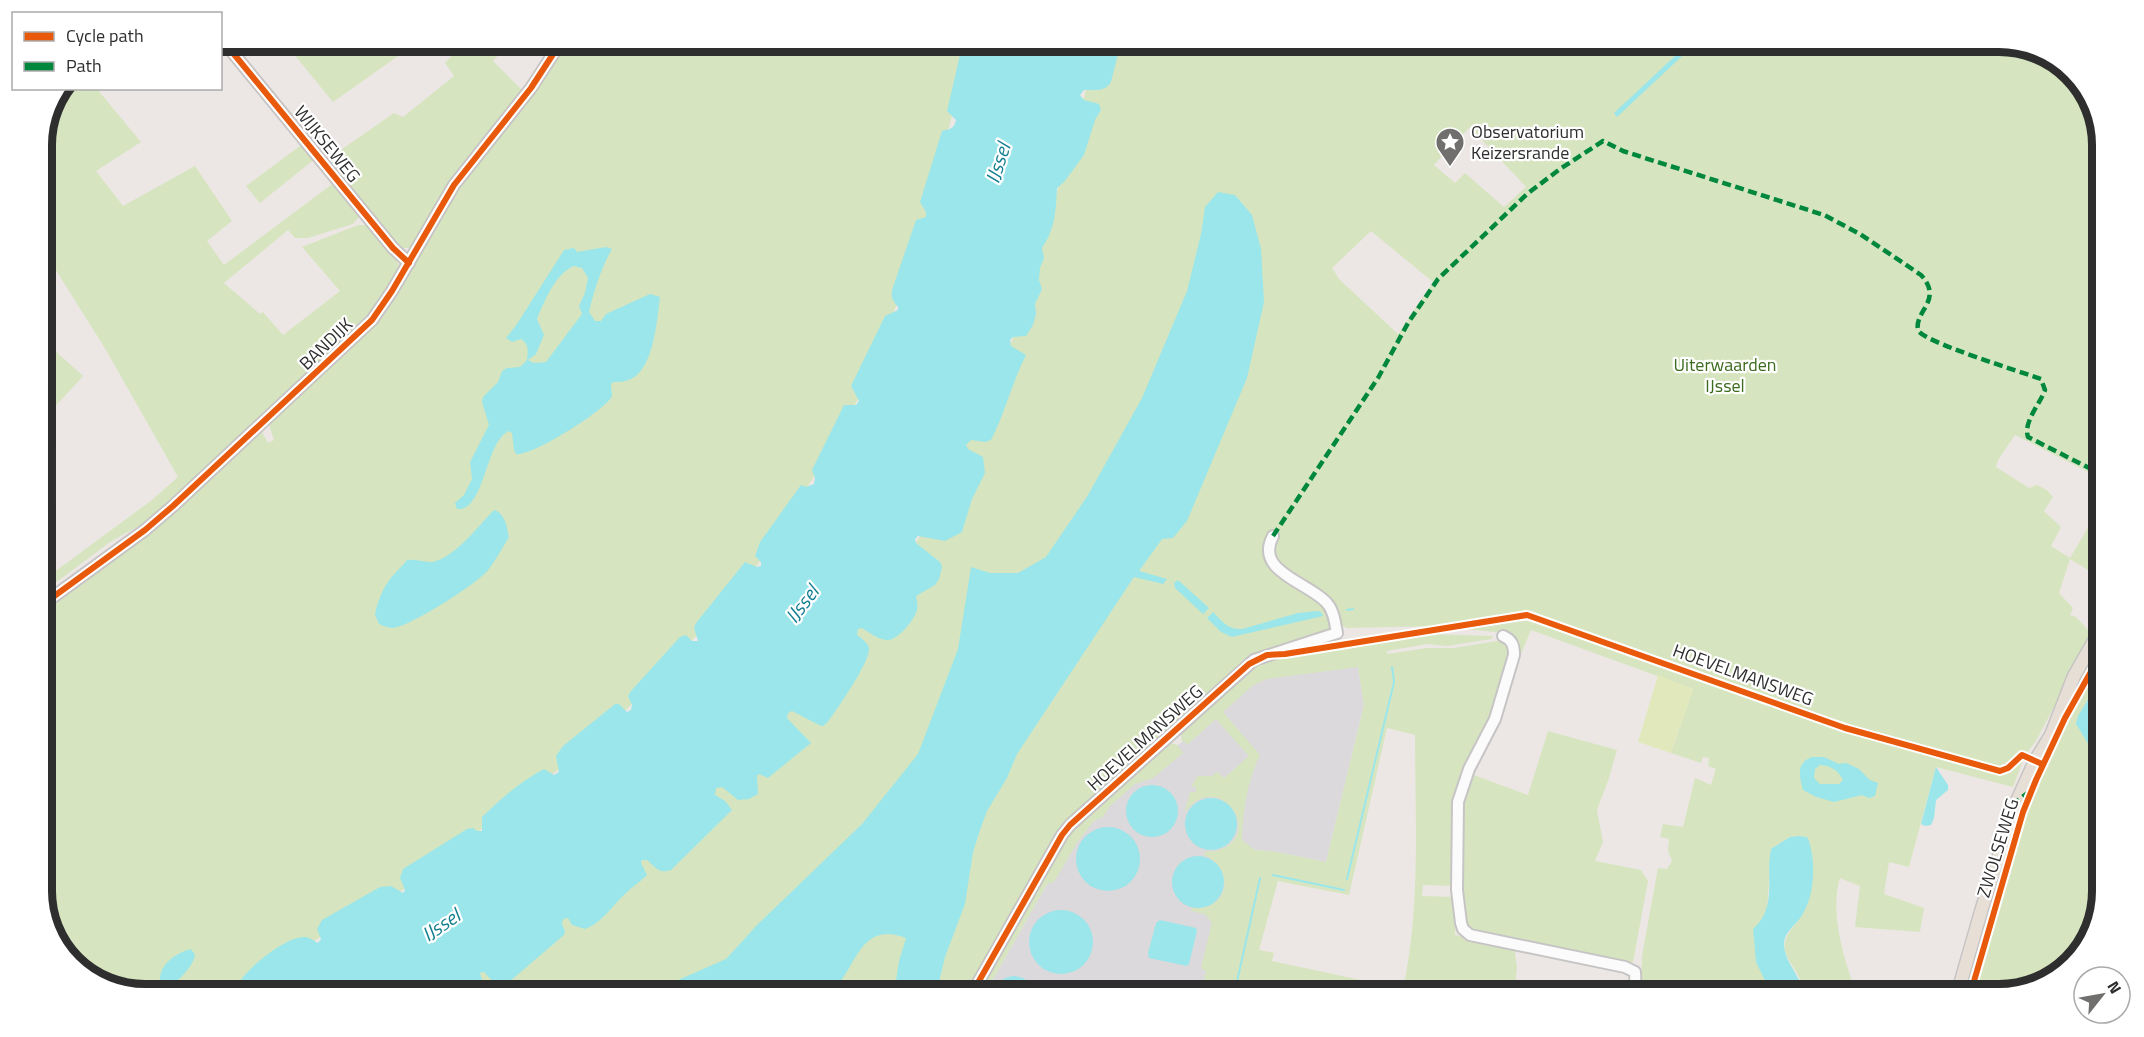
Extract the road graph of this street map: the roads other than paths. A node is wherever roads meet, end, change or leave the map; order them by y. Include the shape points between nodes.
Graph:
1 (233, 53) edge
2 (554, 53) edge
3 (409, 262) junction
4 (1273, 536) dead end
5 (53, 597) edge
6 (1503, 636) dead end
7 (2092, 646) edge
8 (977, 984) edge
9 (1636, 984) edge
10 (1960, 984) edge

1 - 3 street, WIJKSEWEG via 393,248
2 - 3 street, BANDIJK via 454,185
3 - 5 street, BANDIJK via 372,320 318,372 166,512
4 - 8 street, HOEVELMANSWEG via 1268,549 1271,562 1327,603 1337,633 1254,660 1070,825
6 - 9 street via 1511,641 1514,655 1495,719 1469,769 1458,802 1457,890 1463,929 1470,935 1625,967 1635,972
7 - 10 main road, ZWOLSEWEG via 2022,769

